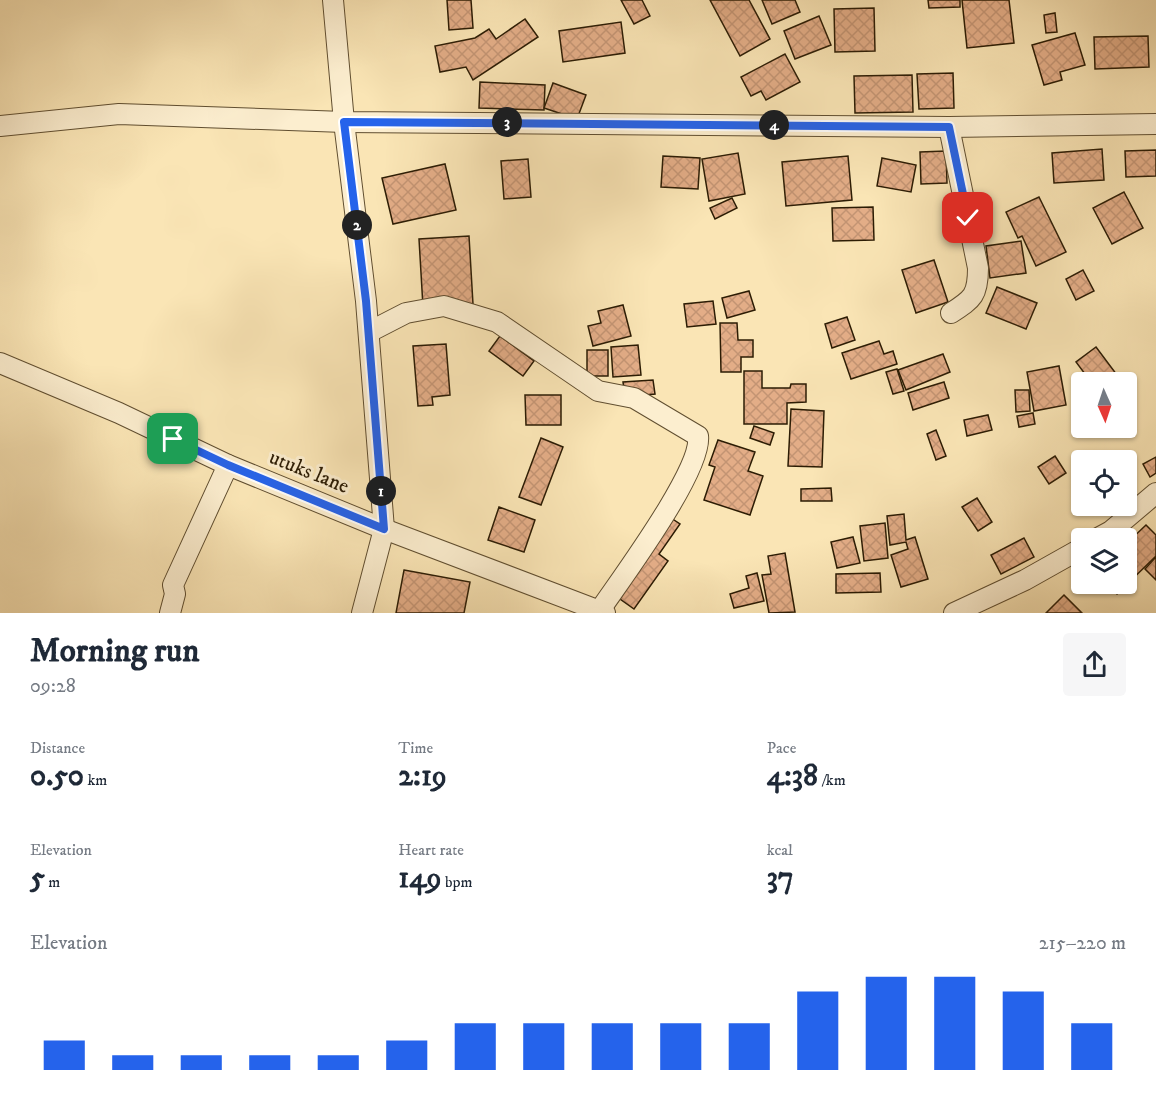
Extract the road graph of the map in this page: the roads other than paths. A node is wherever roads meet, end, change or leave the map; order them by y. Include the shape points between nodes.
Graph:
1 (333, 0) edge
2 (344, 122) junction
3 (1156, 124) edge
4 (0, 126) edge
5 (949, 127) junction
6 (951, 314) dead end
7 (369, 332) junction
8 (0, 363) edge
9 (228, 465) junction
10 (1156, 493) edge
11 (1115, 528) edge
12 (384, 529) junction
13 (1071, 554) edge
14 (603, 612) edge
15 (170, 613) edge
16 (362, 613) edge
17 (954, 613) edge

1 - 2 street
2 - 4 street via 119,114
2 - 5 street
2 - 7 street
3 - 5 street
5 - 6 street via 978,268 972,300
7 - 12 street
7 - 14 street via 406,313 444,306 497,322 598,391 634,398 698,436 697,453 665,513
8 - 9 street, utuks lane
9 - 12 street, utuks lane
9 - 15 street via 173,585
10 - 11 street
12 - 14 street, utuks lane
12 - 16 street
13 - 17 street

